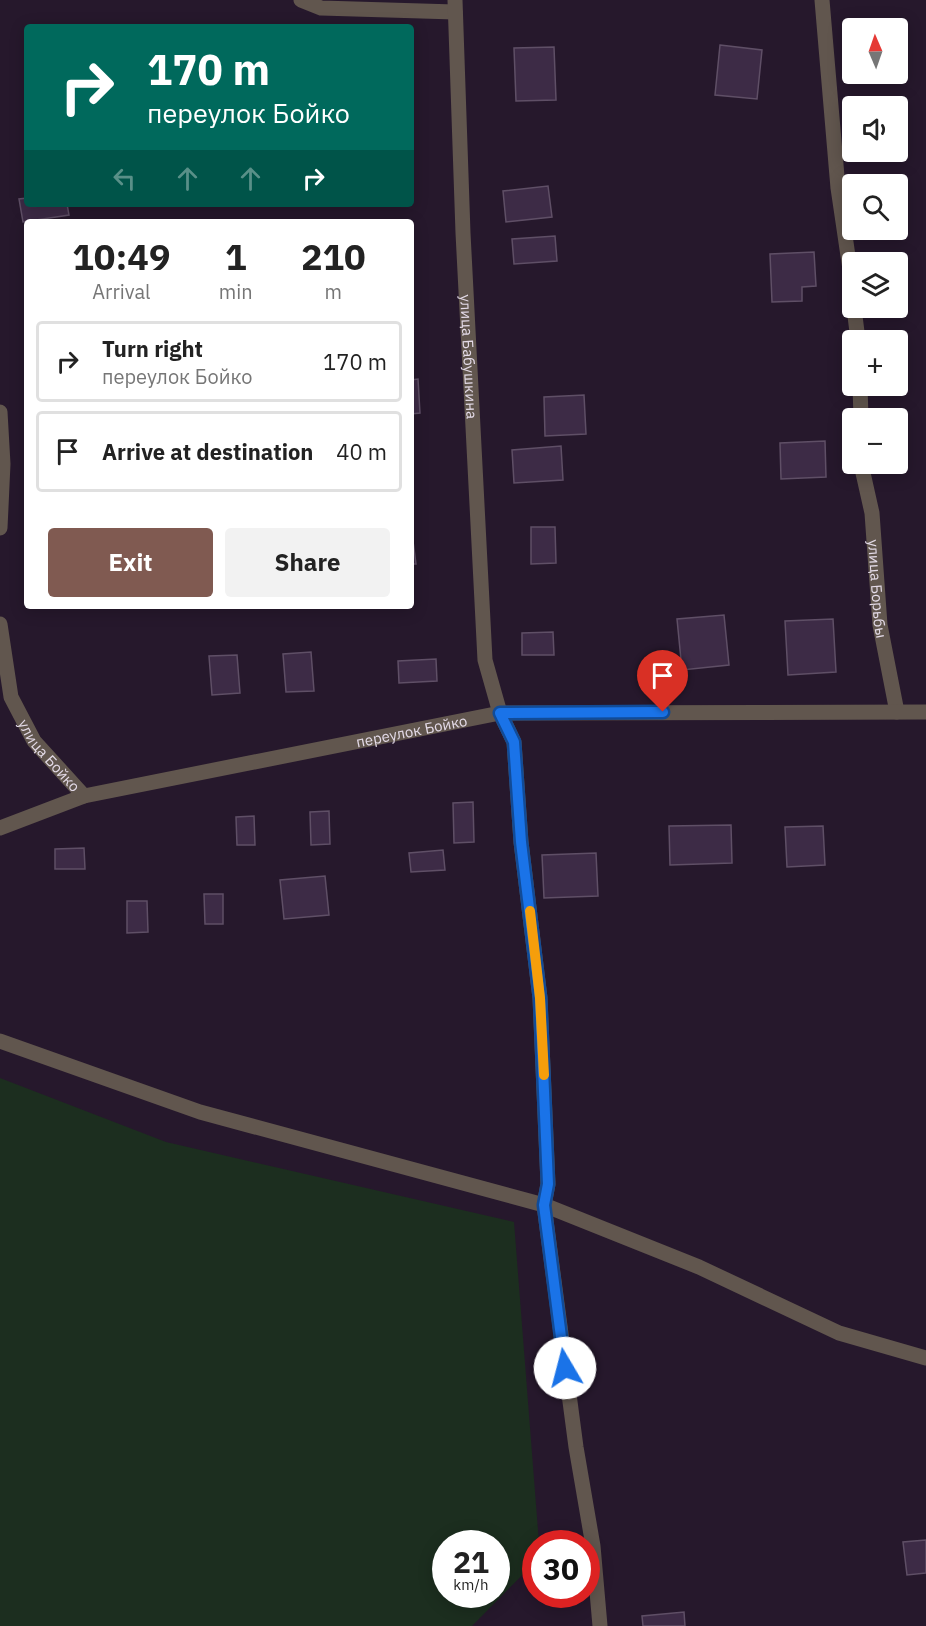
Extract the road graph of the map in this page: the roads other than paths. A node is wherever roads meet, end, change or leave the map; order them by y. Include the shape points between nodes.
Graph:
1 (302, 0) edge
2 (822, 0) edge
3 (455, 6) edge
4 (847, 252) edge
5 (0, 412) edge
6 (863, 474) edge
7 (0, 528) edge
8 (0, 624) edge
9 (897, 712) junction
10 (926, 712) edge
11 (500, 713) junction
12 (84, 796) junction
13 (0, 828) edge
14 (0, 1041) edge
15 (544, 1205) junction
16 (926, 1358) edge
17 (600, 1626) edge

1 - 3 street via 321,8
2 - 4 street
3 - 11 street, улица Бабушкина via 484,660
5 - 7 street
6 - 9 street, улица Борьбы via 872,513 880,625
8 - 12 street, улица Бойко via 11,697 34,741
9 - 10 street, переулок Бойко
9 - 11 street, переулок Бойко
11 - 12 street, переулок Бойко
11 - 15 street, улица Бабушкина via 514,742 521,842 540,998 548,1184
12 - 13 street, улица Бойко
14 - 15 street via 200,1112
15 - 16 street via 699,1267 839,1333
15 - 17 street, улица Бабушкина via 593,1546

